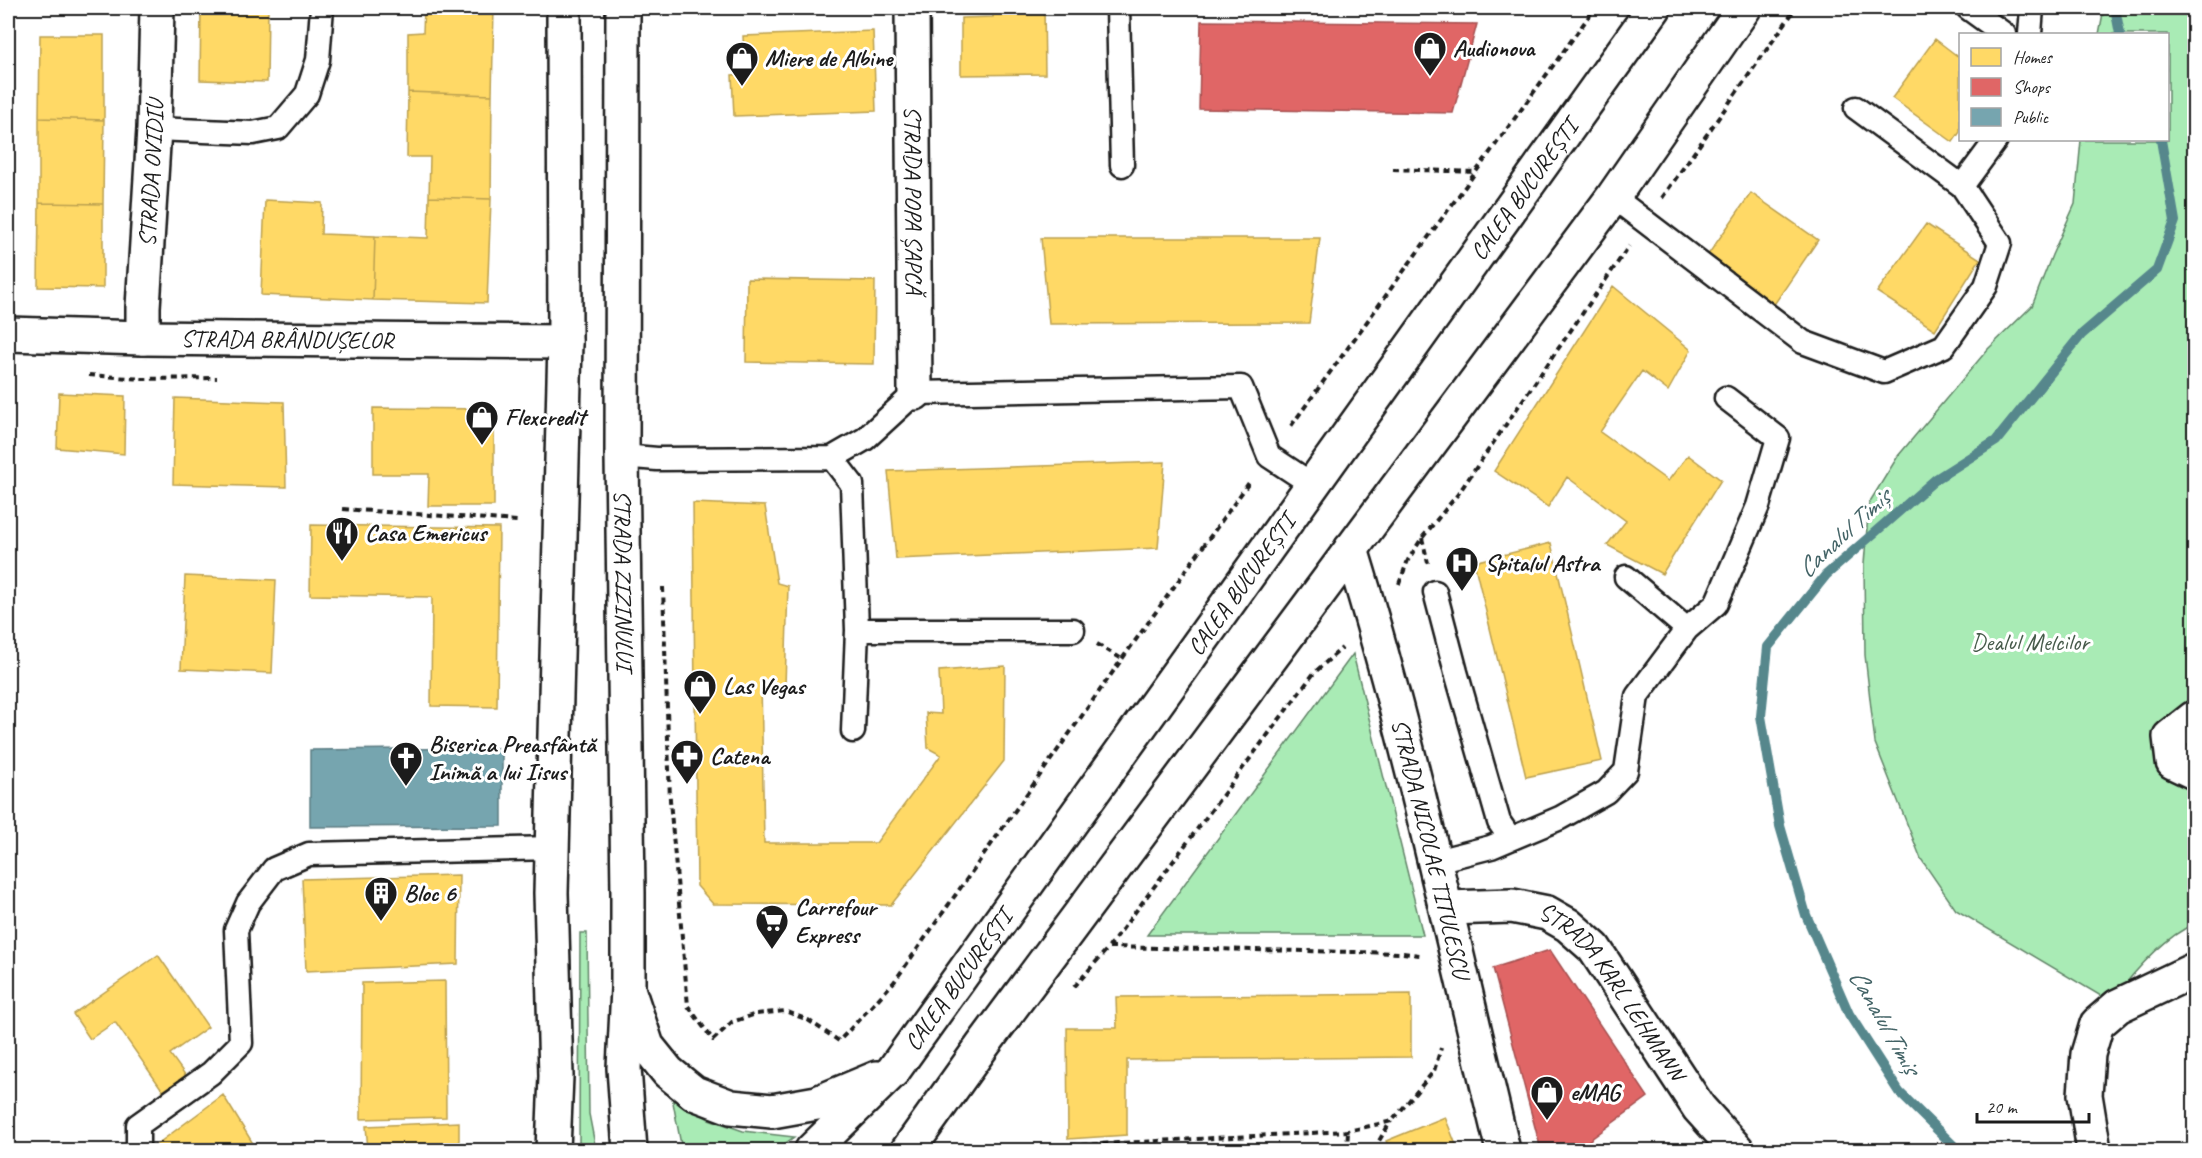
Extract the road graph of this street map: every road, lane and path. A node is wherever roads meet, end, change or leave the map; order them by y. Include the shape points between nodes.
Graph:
1 (158, 8) edge
2 (322, 8) edge
3 (564, 8) edge
4 (623, 8) edge
5 (912, 8) edge
6 (1118, 8) edge
7 (1595, 8) edge
8 (1654, 8) edge
9 (1744, 8) edge
10 (1968, 8) edge
11 (2032, 8) edge
12 (2003, 33) edge
13 (2030, 33) edge
14 (1856, 108) dead end
15 (154, 129) junction
16 (1995, 141) edge
17 (1122, 165) dead end
18 (1393, 169) dead end
19 (1476, 172) junction
20 (1962, 186) junction
21 (1613, 197) junction
22 (8, 334) edge
23 (143, 338) junction
24 (566, 342) junction
25 (915, 393) junction
26 (1726, 398) dead end
27 (622, 456) junction
28 (1269, 456) junction
29 (832, 458) junction
30 (1312, 485) junction
31 (343, 509) dead end
32 (517, 521) dead end
33 (1351, 549) junction
34 (662, 578) dead end
35 (1626, 578) dead end
36 (1435, 592) dead end
37 (1687, 629) junction
38 (857, 630) junction
39 (1073, 630) dead end
40 (2194, 718) edge
41 (853, 731) dead end
42 (2194, 772) edge
43 (1510, 838) junction
44 (553, 848) junction
45 (1436, 861) junction
46 (1447, 908) junction
47 (1109, 947) dead end
48 (1423, 956) dead end
49 (2194, 970) edge
50 (628, 990) junction
51 (1444, 1038) dead end
52 (893, 1071) junction
53 (1392, 1121) junction
54 (1348, 1131) junction
55 (138, 1150) edge
56 (553, 1150) edge
57 (630, 1150) edge
58 (812, 1150) edge
59 (908, 1150) edge
60 (987, 1150) edge
61 (1347, 1150) edge
62 (1379, 1150) edge
63 (1503, 1150) edge
64 (1737, 1150) edge
65 (2094, 1150) edge

1 - 15 main road, STRADA OVIDIU
2 - 15 lane via 318,60 308,94 278,128 253,133
3 - 24 main road
4 - 27 main road, STRADA ZIZINULUI
5 - 25 main road, STRADA POPA ȘAPCĂ
6 - 17 lane
7 - 19 path
8 - 30 main road, CALEA BUCUREȘTI
9 - 21 main road
10 - 12 lane
11 - 13 lane
14 - 20 lane
15 - 23 main road, STRADA OVIDIU
16 - 20 lane
18 - 19 path
19 - 28 path
20 - 21 lane via 2000,243 1986,286 1944,346 1884,372 1803,342
21 - 33 main road
22 - 23 main road, STRADA BRÂNDUȘELOR
23 - 24 main road, STRADA BRÂNDUȘELOR
24 - 44 main road
25 - 28 lane via 1241,387
25 - 29 lane via 865,439
26 - 37 lane via 1778,438 1758,506 1716,604
27 - 29 lane
27 - 50 main road, STRADA ZIZINULUI
28 - 30 lane
28 - 34 path via 894,982 839,1041 808,1020 784,1011 732,1022 713,1040 688,1006 670,800
29 - 38 lane via 852,484
30 - 52 main road, CALEA BUCUREȘTI
31 - 32 path
33 - 45 main road, STRADA NICOLAE TITULESCU
33 - 59 main road
35 - 37 lane
36 - 43 lane via 1499,822
37 - 43 lane via 1637,696 1626,771 1606,792 1560,818
38 - 39 lane
38 - 41 lane
40 - 42 main road via 2170,737 2173,762
43 - 45 lane via 1469,854
44 - 55 lane via 309,854 274,869 248,903 236,930 241,1043 211,1073 138,1125
44 - 56 main road
45 - 46 main road, STRADA NICOLAE TITULESCU
46 - 63 main road, STRADA NICOLAE TITULESCU
46 - 64 main road, STRADA KARL LEHMANN via 1512,906 1546,913 1568,925 1594,948 1700,1108
47 - 48 path
49 - 65 main road via 2118,1006 2097,1024 2088,1054 2085,1095
50 - 52 main road via 647,1046 668,1072 694,1092 730,1107 772,1111 816,1104
50 - 57 main road, STRADA ZIZINULUI via 624,1068
51 - 53 path via 1434,1071
52 - 58 main road, CALEA BUCUREȘTI
53 - 54 path
53 - 62 path via 1377,1144
54 - 60 path
54 - 61 path

